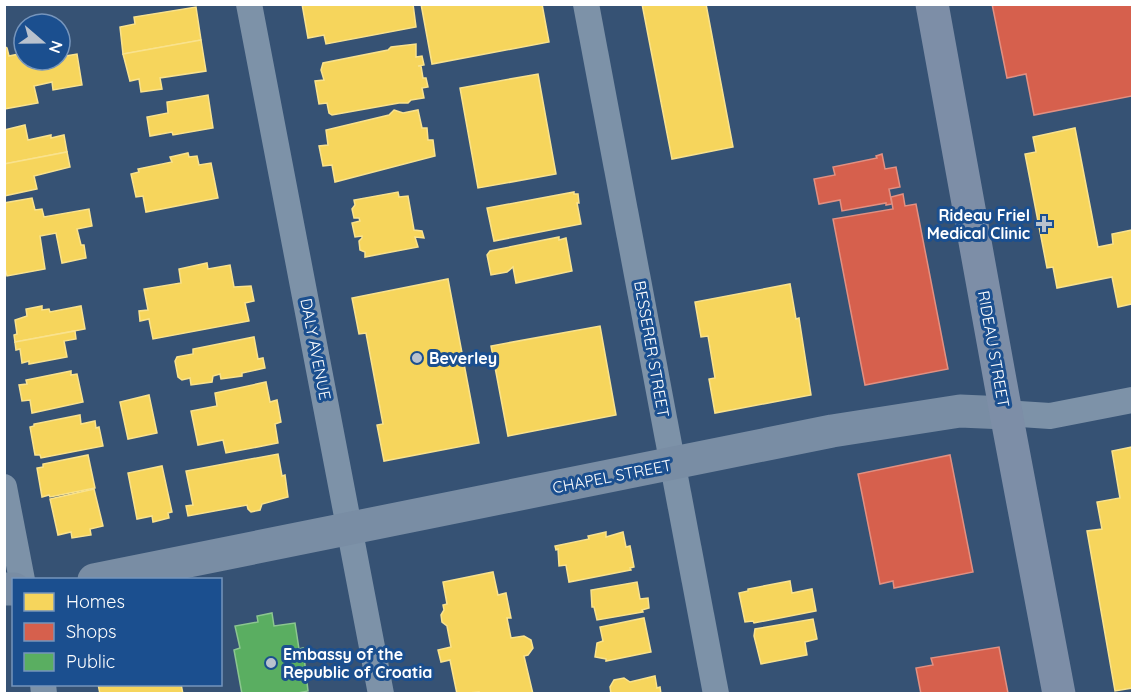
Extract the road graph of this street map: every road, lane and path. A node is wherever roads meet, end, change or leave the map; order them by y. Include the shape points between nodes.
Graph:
1 (249, 4) edge
2 (586, 4) edge
3 (932, 4) edge
4 (1132, 400) edge
5 (1005, 413) junction
6 (673, 465) junction
7 (4, 487) edge
8 (350, 527) junction
9 (22, 578) edge
10 (99, 578) edge
11 (381, 693) edge
12 (716, 693) edge
13 (1059, 693) edge

1 - 8 street, DALY AVENUE
2 - 6 street, BESSERER STREET
3 - 5 main road, RIDEAU STREET
4 - 5 street, CHAPEL STREET via 1050,416
5 - 6 street, CHAPEL STREET via 960,411 832,431
5 - 13 main road, RIDEAU STREET
6 - 8 street, CHAPEL STREET
6 - 12 street, BESSERER STREET
7 - 9 street
8 - 10 street, CHAPEL STREET
8 - 11 street, DALY AVENUE

